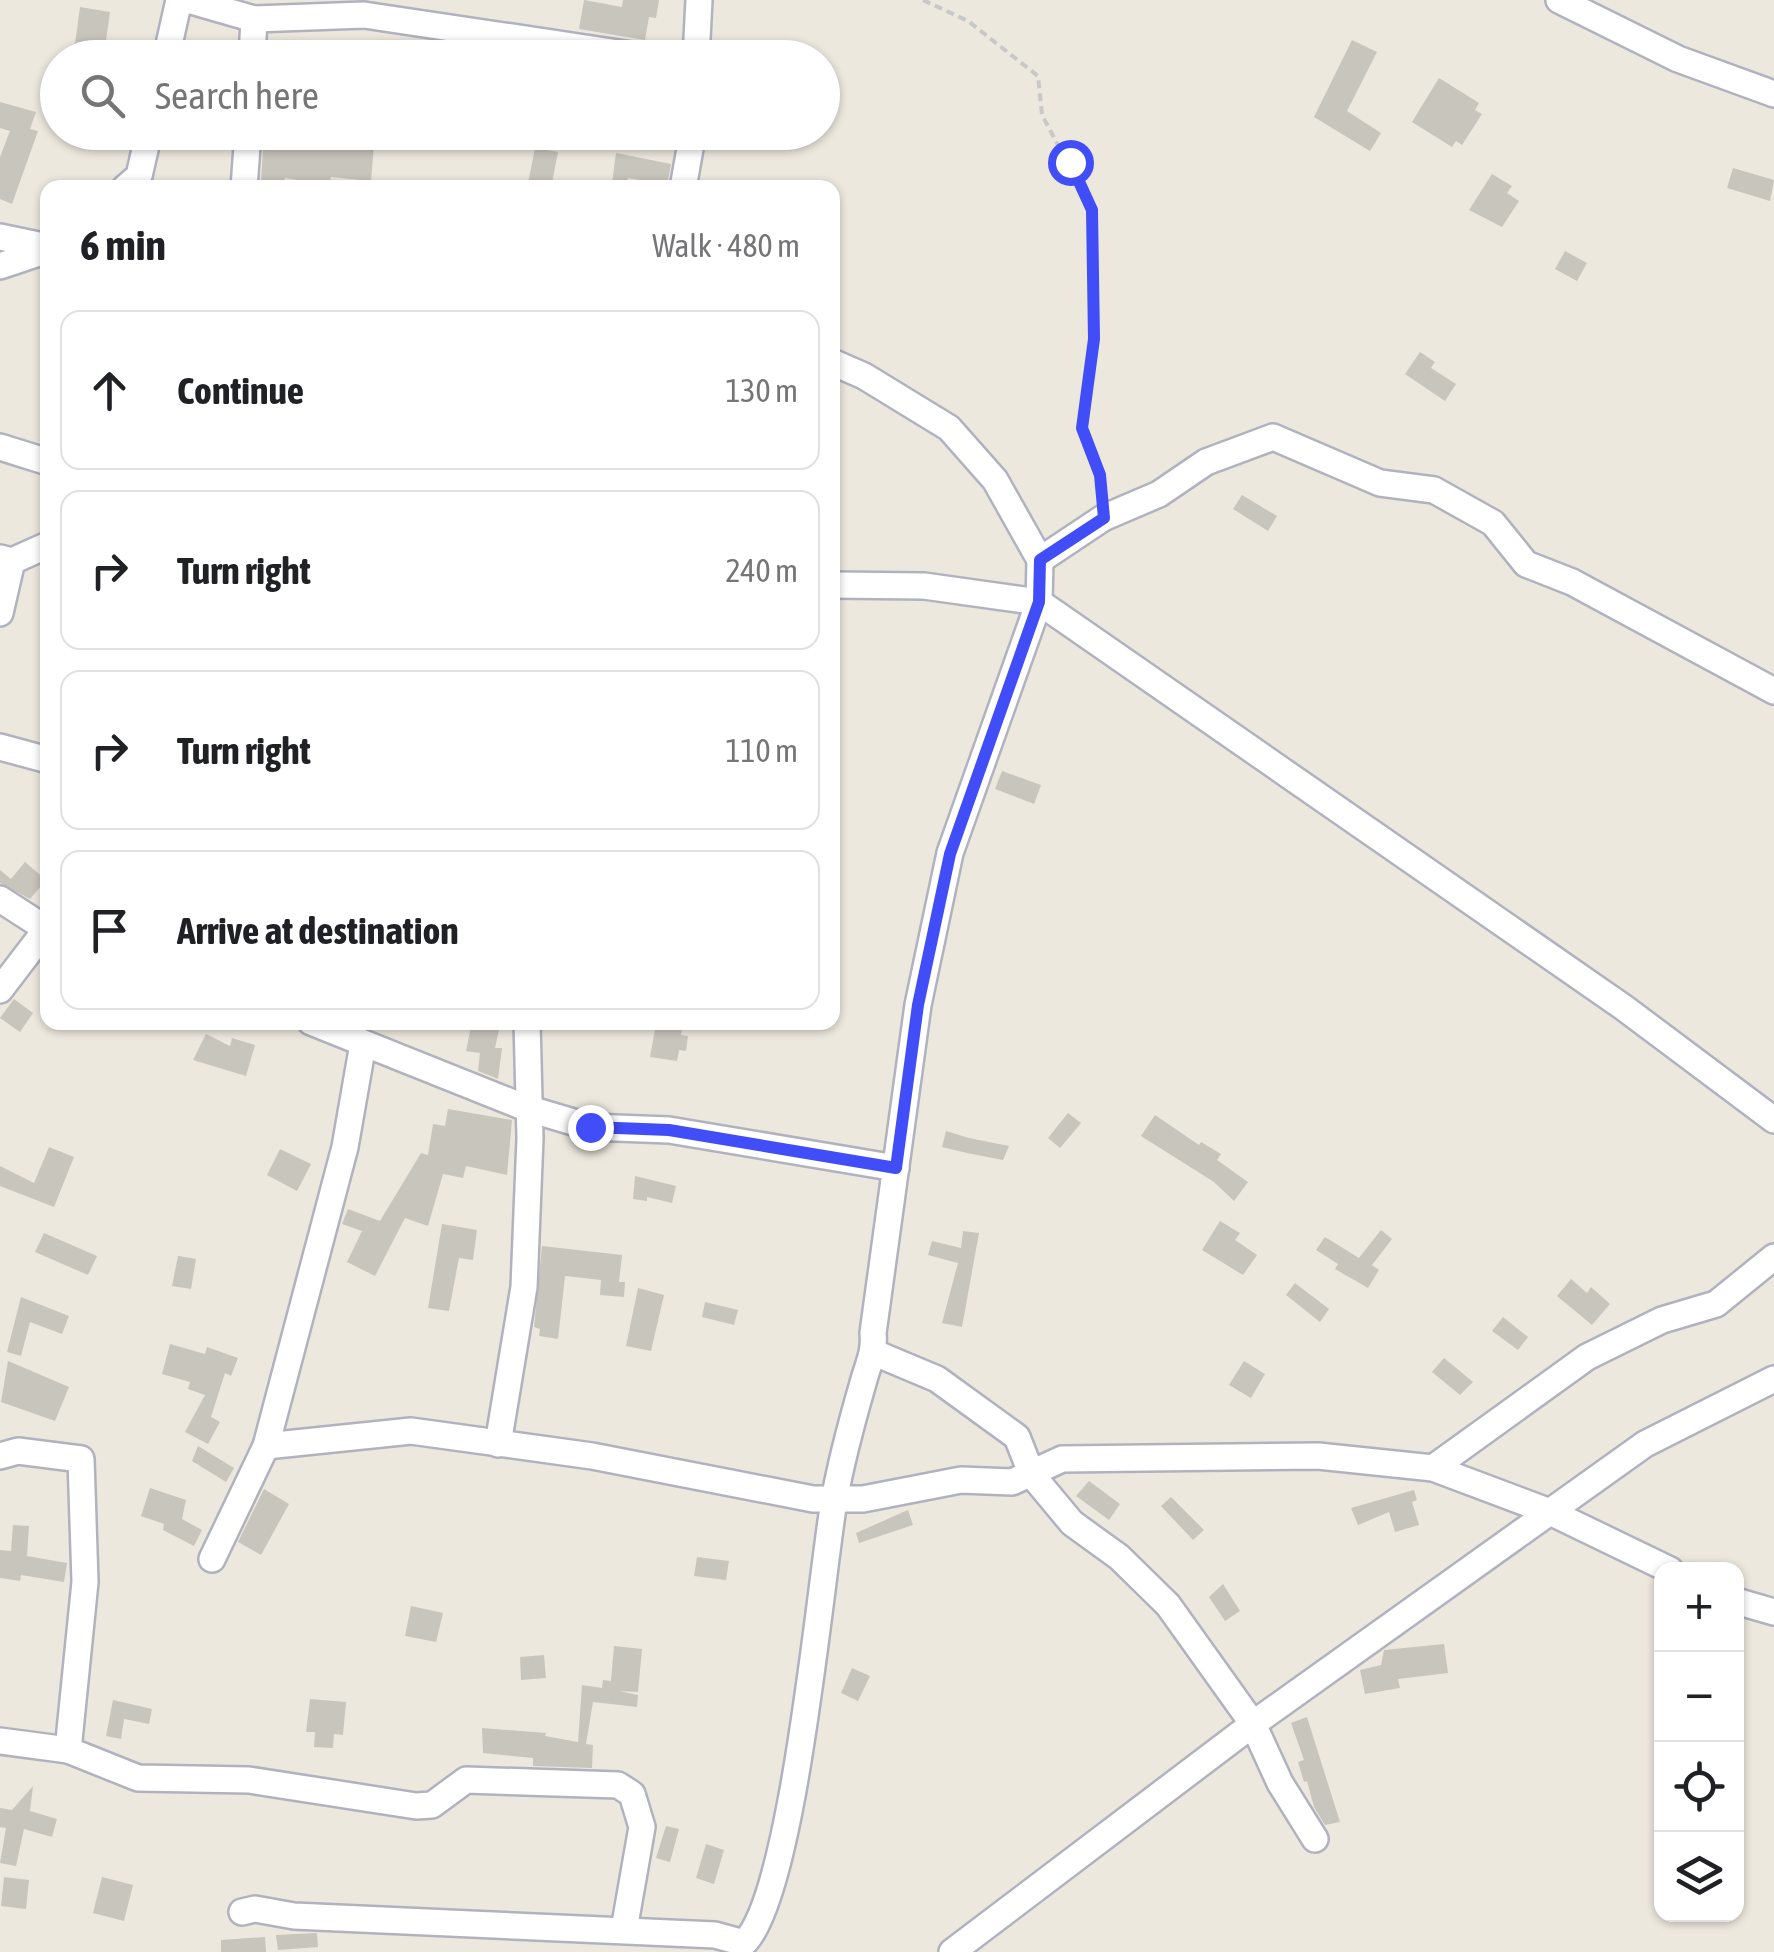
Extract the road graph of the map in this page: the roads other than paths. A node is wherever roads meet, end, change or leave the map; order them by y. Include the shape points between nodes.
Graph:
1 (179, 0) edge
2 (188, 0) edge
3 (698, 0) edge
4 (1559, 0) edge
5 (254, 19) junction
6 (170, 40) edge
7 (253, 40) edge
8 (531, 40) edge
9 (697, 40) edge
10 (1774, 94) edge
11 (145, 150) edge
12 (247, 150) edge
13 (689, 150) edge
14 (134, 180) edge
15 (245, 180) edge
16 (684, 180) edge
17 (0, 237) edge
18 (40, 246) edge
19 (40, 251) edge
20 (0, 266) edge
21 (840, 366) edge
22 (0, 447) edge
23 (40, 460) edge
24 (40, 548) edge
25 (6, 560) edge
26 (1040, 560) junction
27 (840, 586) edge
28 (1039, 602) junction
29 (0, 613) edge
30 (1774, 691) edge
31 (0, 747) edge
32 (40, 758) edge
33 (0, 899) edge
34 (40, 925) edge
35 (40, 938) edge
36 (0, 990) edge
37 (330, 1030) edge
38 (527, 1030) edge
39 (363, 1044) junction
40 (526, 1108) junction
41 (1774, 1120) edge
42 (896, 1168) junction
43 (1774, 1257) edge
44 (875, 1353) junction
45 (1774, 1379) edge
46 (498, 1444) junction
47 (266, 1446) junction
48 (0, 1456) edge
49 (1432, 1468) junction
50 (1032, 1475) junction
51 (835, 1497) junction
52 (1550, 1512) junction
53 (212, 1558) dead end
54 (1654, 1562) edge
55 (1744, 1603) edge
56 (1774, 1612) edge
57 (1253, 1724) junction
58 (0, 1741) edge
59 (68, 1750) junction
60 (1314, 1839) dead end
61 (242, 1912) dead end
62 (624, 1930) junction
63 (952, 1952) edge

1 - 6 street
2 - 5 street
3 - 9 street
4 - 10 street via 1678,59
5 - 7 street
5 - 8 street via 364,15
11 - 14 street
12 - 15 street
13 - 16 street
17 - 18 street
19 - 20 street
21 - 26 street via 949,428 995,480
22 - 23 street
24 - 25 street
25 - 29 street
26 - 28 street
26 - 30 street via 1206,462 1273,437 1380,483 1434,490 1493,524 1526,564
27 - 28 street via 924,586
28 - 41 street via 1623,1007
28 - 42 street via 950,854 918,1005
31 - 32 street
33 - 34 street
35 - 36 street
37 - 39 street
38 - 40 street
39 - 40 street
39 - 47 street via 345,1147
40 - 42 street via 590,1127 669,1130
40 - 46 street via 524,1288
42 - 44 street
43 - 49 street via 1716,1304 1662,1320 1587,1357
44 - 50 street via 937,1379 1017,1437
44 - 51 street
45 - 52 street via 1645,1444
46 - 47 street via 411,1431
46 - 51 street via 812,1500
47 - 53 street
48 - 59 street via 18,1451 81,1459 85,1582
49 - 50 street via 1318,1456 1062,1460
49 - 52 street
50 - 51 street
50 - 57 street via 1072,1523 1168,1605
51 - 62 street via 779,1869 757,1930 744,1943 714,1934
52 - 54 street
52 - 57 street
55 - 56 street
57 - 60 street
57 - 63 street
58 - 59 street
59 - 62 street via 138,1778 249,1780 416,1806 432,1806 466,1780 618,1786 632,1794 642,1827
61 - 62 street

